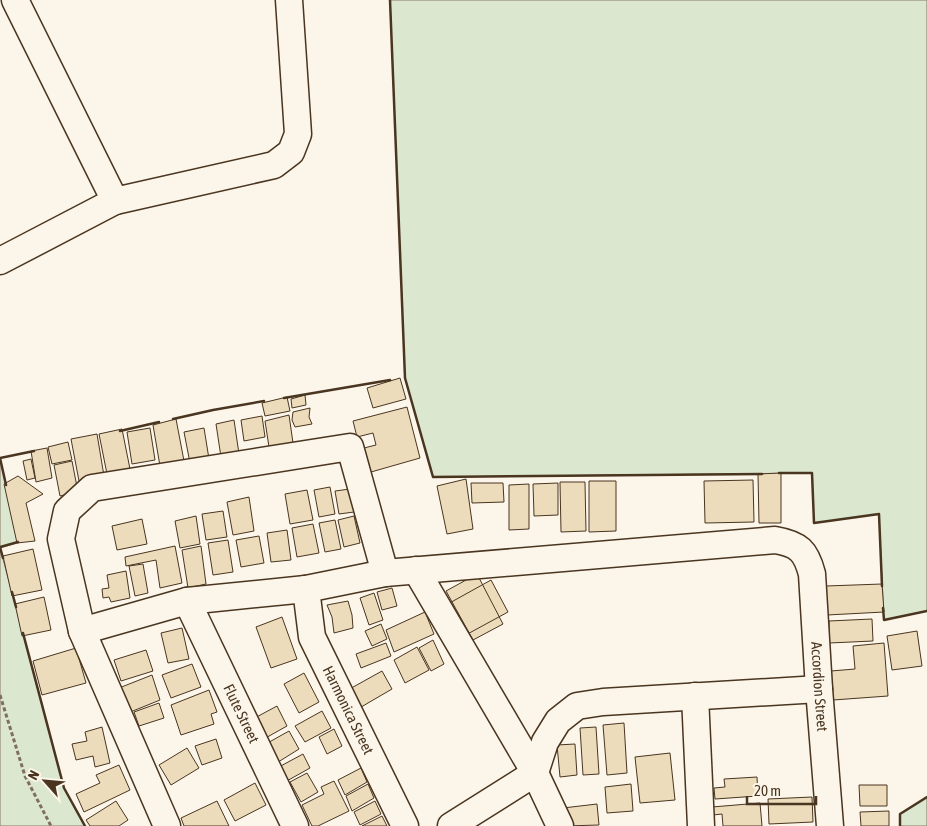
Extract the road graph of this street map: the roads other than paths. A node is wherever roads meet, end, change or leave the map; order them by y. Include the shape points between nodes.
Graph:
1 (16, 0) edge
2 (289, 0) edge
3 (115, 201) junction
4 (0, 261) edge
5 (416, 570) junction
6 (385, 573) junction
7 (306, 589) junction
8 (187, 602) junction
9 (82, 631) junction
10 (819, 689) junction
11 (695, 696) junction
12 (535, 773) junction
13 (167, 826) edge
14 (295, 826) edge
15 (405, 826) edge
16 (451, 826) edge
17 (560, 826) edge
18 (701, 826) edge
19 (830, 826) edge

1 - 3 street
2 - 3 street via 298,134 291,152 274,165
3 - 4 street
5 - 6 street
5 - 10 street, Accordion Street via 775,540 789,542 801,549 812,574
5 - 12 street
6 - 7 street
6 - 9 street via 350,447 92,488 67,511 62,539
7 - 8 street
7 - 15 street, Harmonica Street via 312,637
8 - 9 street
8 - 14 street, Flute Street
9 - 13 street
10 - 11 street
10 - 19 street, Accordion Street
11 - 12 street via 577,706 558,721 545,742
11 - 18 street
12 - 16 street
12 - 17 street

